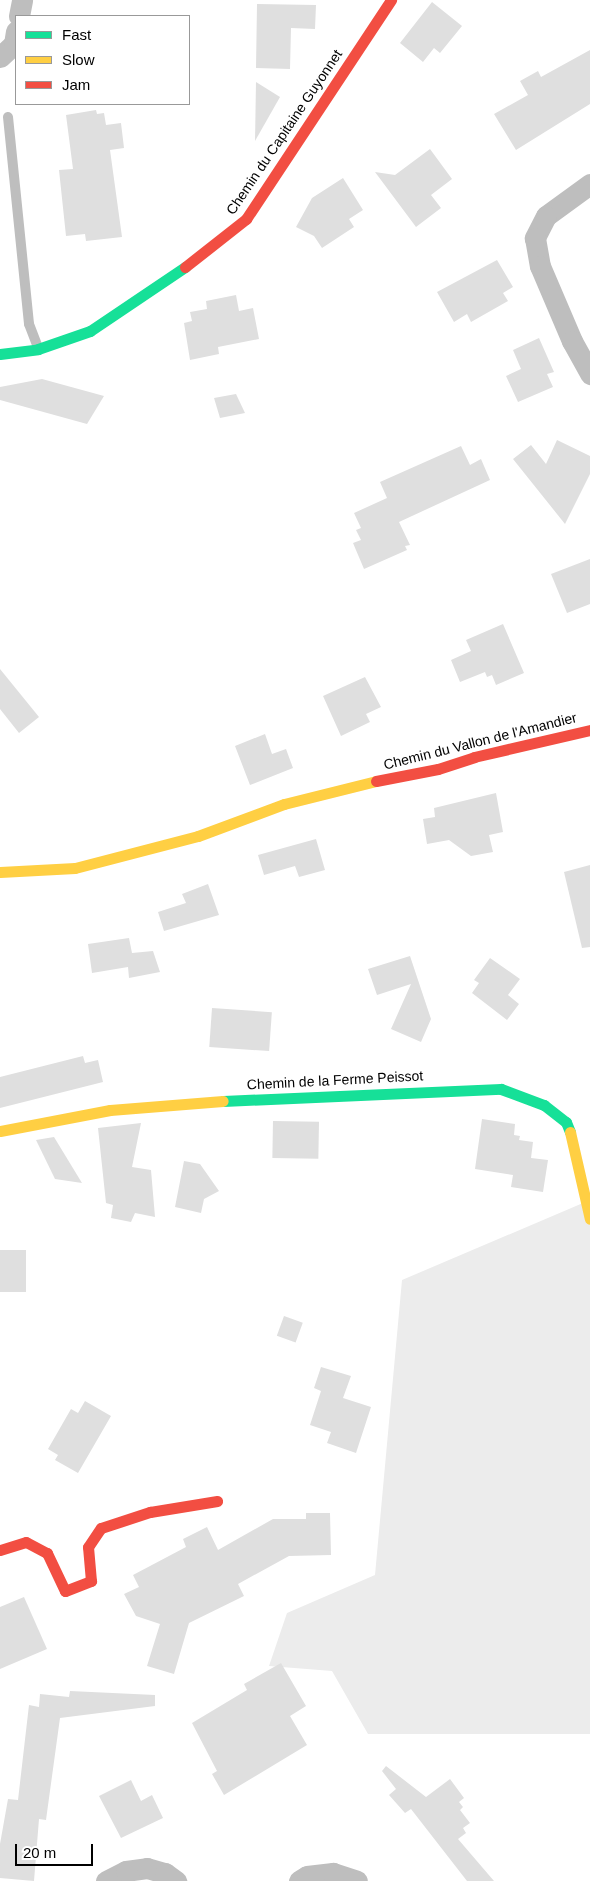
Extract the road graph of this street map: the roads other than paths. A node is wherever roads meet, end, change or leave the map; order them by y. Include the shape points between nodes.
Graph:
1 (22, 0) edge
2 (391, 0) edge
3 (19, 15) edge
4 (15, 38) edge
5 (0, 57) edge
6 (8, 117) dead end
7 (590, 184) edge
8 (38, 349) junction
9 (0, 354) edge
10 (590, 374) edge
11 (590, 730) edge
12 (0, 872) edge
13 (0, 1131) edge
14 (590, 1218) edge
15 (217, 1501) dead end
16 (0, 1550) edge
17 (106, 1881) edge
18 (176, 1881) edge
19 (299, 1881) edge
20 (357, 1881) edge

1 - 3 street
2 - 8 street, Chemin du Capitaine Guyonnet via 246,219 206,253 90,331
4 - 5 street via 14,44
6 - 8 lane via 29,324
7 - 10 street via 546,216 535,238 540,266 572,342
8 - 9 street, Chemin du Capitaine Guyonnet
11 - 12 street, Chemin du Vallon de l'Amandier via 474,757 438,769 340,788 284,804 198,836 75,868
13 - 14 street, Chemin de la Ferme Peissot via 110,1110 286,1096 501,1089 544,1105 566,1122 575,1146 580,1187
15 - 16 street via 150,1512 101,1528 88,1547 91,1581 65,1591 47,1553 26,1542
17 - 18 street via 126,1871 147,1868 165,1873
19 - 20 street via 307,1876 333,1873

